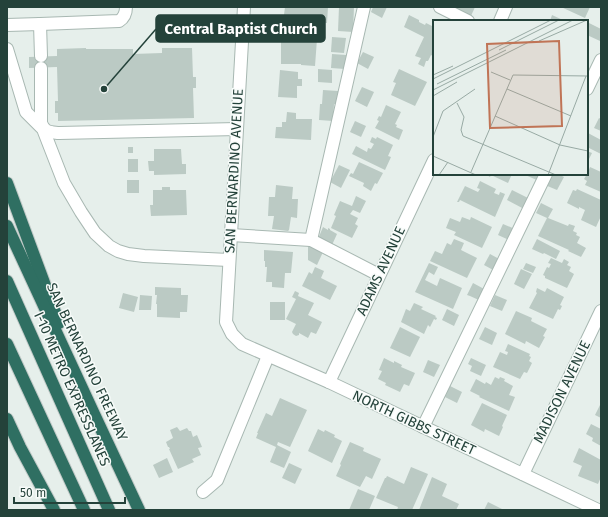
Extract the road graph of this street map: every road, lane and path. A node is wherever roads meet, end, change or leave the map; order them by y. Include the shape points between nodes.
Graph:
1 (126, 7) edge
2 (244, 7) edge
3 (364, 7) edge
4 (440, 7) edge
5 (506, 7) edge
6 (466, 20) edge
7 (500, 20) edge
8 (40, 24) junction
9 (7, 25) edge
10 (7, 49) edge
11 (601, 60) edge
12 (588, 87) edge
13 (44, 129) junction
14 (237, 129) junction
15 (433, 162) edge
16 (546, 175) edge
17 (7, 183) edge
18 (7, 226) edge
19 (231, 235) junction
20 (311, 240) junction
21 (229, 260) junction
22 (380, 275) junction
23 (7, 281) edge
24 (601, 311) edge
25 (232, 334) joint
26 (7, 344) edge
27 (268, 356) junction
28 (329, 382) junction
29 (94, 414) junction
30 (7, 419) edge
31 (7, 422) edge
32 (423, 427) junction
33 (20, 447) junction
34 (523, 474) junction
35 (203, 492) dead end
36 (54, 510) edge
37 (84, 510) edge
38 (109, 510) edge
39 (140, 510) edge
40 (598, 510) edge

1 - 8 street via 124,18 119,21
2 - 14 street, SAN BERNARDINO AVENUE
3 - 20 street
4 - 6 street
5 - 7 street
8 - 9 street
8 - 13 street via 41,123
10 - 13 street via 26,112
11 - 12 street
13 - 14 street via 59,133
13 - 21 street via 64,183 95,233 108,246 128,254 144,256
14 - 19 street, SAN BERNARDINO AVENUE
15 - 22 street, ADAMS AVENUE
16 - 32 street
17 - 29 highway
18 - 29 highway, SAN BERNARDINO FREEWAY
19 - 20 street
19 - 21 street, SAN BERNARDINO AVENUE
20 - 22 street
21 - 25 street, SAN BERNARDINO AVENUE via 226,322
22 - 28 street, ADAMS AVENUE
23 - 38 highway, I-10 METRO EXPRESSLANES
24 - 34 street, MADISON AVENUE
25 - 27 street, NORTH GIBBS STREET via 242,344
26 - 37 highway
27 - 28 street, NORTH GIBBS STREET
27 - 35 street via 217,480
28 - 32 street, NORTH GIBBS STREET
29 - 39 highway, SAN BERNARDINO FREEWAY
30 - 33 highway
31 - 33 highway
32 - 34 street, NORTH GIBBS STREET
33 - 36 highway
34 - 40 street, NORTH GIBBS STREET

